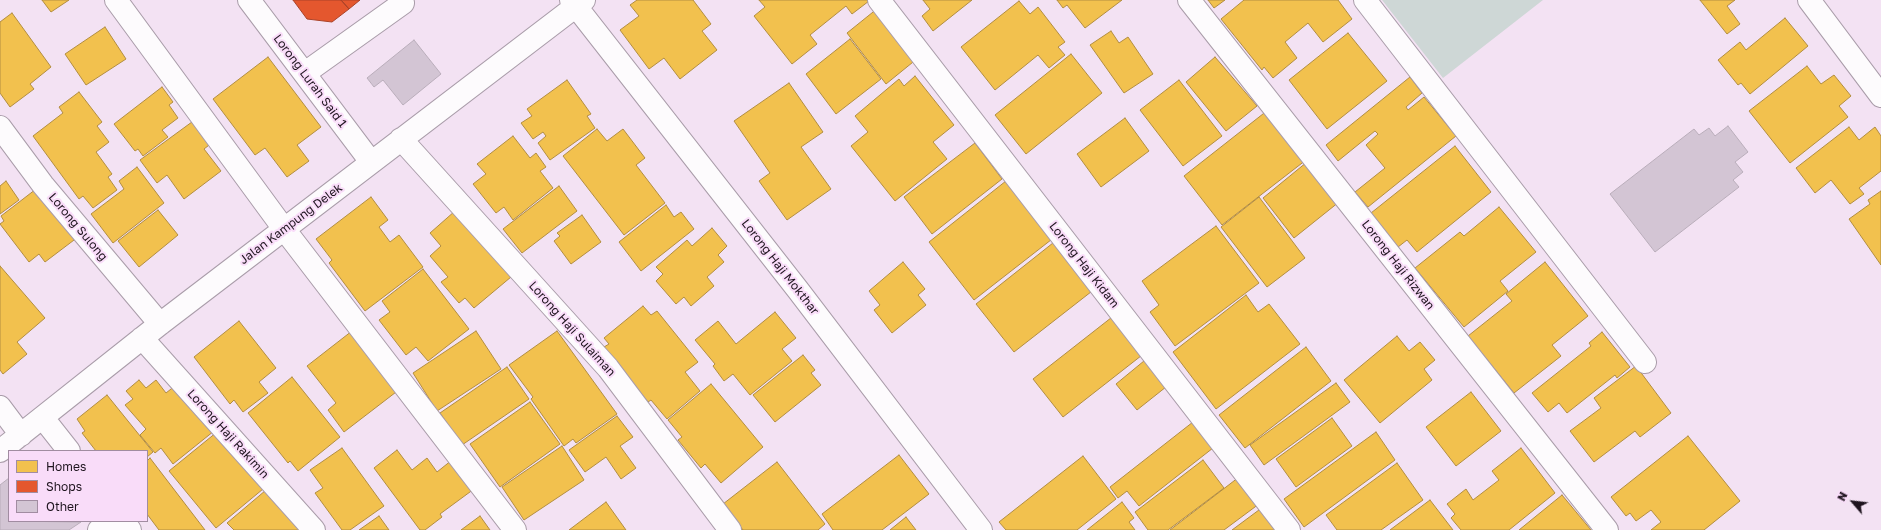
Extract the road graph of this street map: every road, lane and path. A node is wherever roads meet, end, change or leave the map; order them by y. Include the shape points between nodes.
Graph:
1 (116, 0) edge
2 (249, 0) edge
3 (879, 0) edge
4 (1189, 0) edge
5 (1365, 0) edge
6 (1809, 0) edge
7 (577, 2) edge
8 (403, 3) dead end
9 (305, 73) junction
10 (1881, 96) edge
11 (0, 127) edge
12 (401, 139) junction
13 (371, 162) junction
14 (284, 229) junction
15 (160, 324) junction
16 (142, 338) junction
17 (1645, 362) dead end
18 (0, 407) edge
19 (43, 418) junction
20 (21, 435) junction
21 (68, 450) edge
22 (0, 451) edge
23 (110, 522) edge
24 (124, 522) edge
25 (99, 530) edge
26 (130, 530) edge
27 (314, 530) edge
28 (515, 530) edge
29 (730, 530) edge
30 (981, 530) edge
31 (1289, 530) edge
32 (1606, 530) edge

1 - 14 street
2 - 9 street, Lorong Lurah Said 1
3 - 31 street, Lorong Haji Kidam
4 - 32 street, Lorong Haji Rizwan
5 - 17 street
6 - 10 street
7 - 12 street, Jalan Kampung Delek
7 - 30 street, Lorong Haji Mokthar
8 - 9 street
9 - 13 street, Lorong Lurah Said 1
11 - 15 street, Lorong Sulong via 43,185
12 - 13 street, Jalan Kampung Delek
12 - 29 street, Lorong Haji Sulaiman via 608,368
13 - 14 street, Jalan Kampung Delek
14 - 15 street, Jalan Kampung Delek
14 - 28 street
15 - 16 street, Jalan Kampung Delek
16 - 19 street, Jalan Kampung Delek
16 - 27 street, Lorong Haji Rakimin
18 - 20 street
19 - 20 street, Jalan Kampung Delek
19 - 21 street
20 - 22 street, Jalan Kampung Delek
23 - 25 street
24 - 26 street

